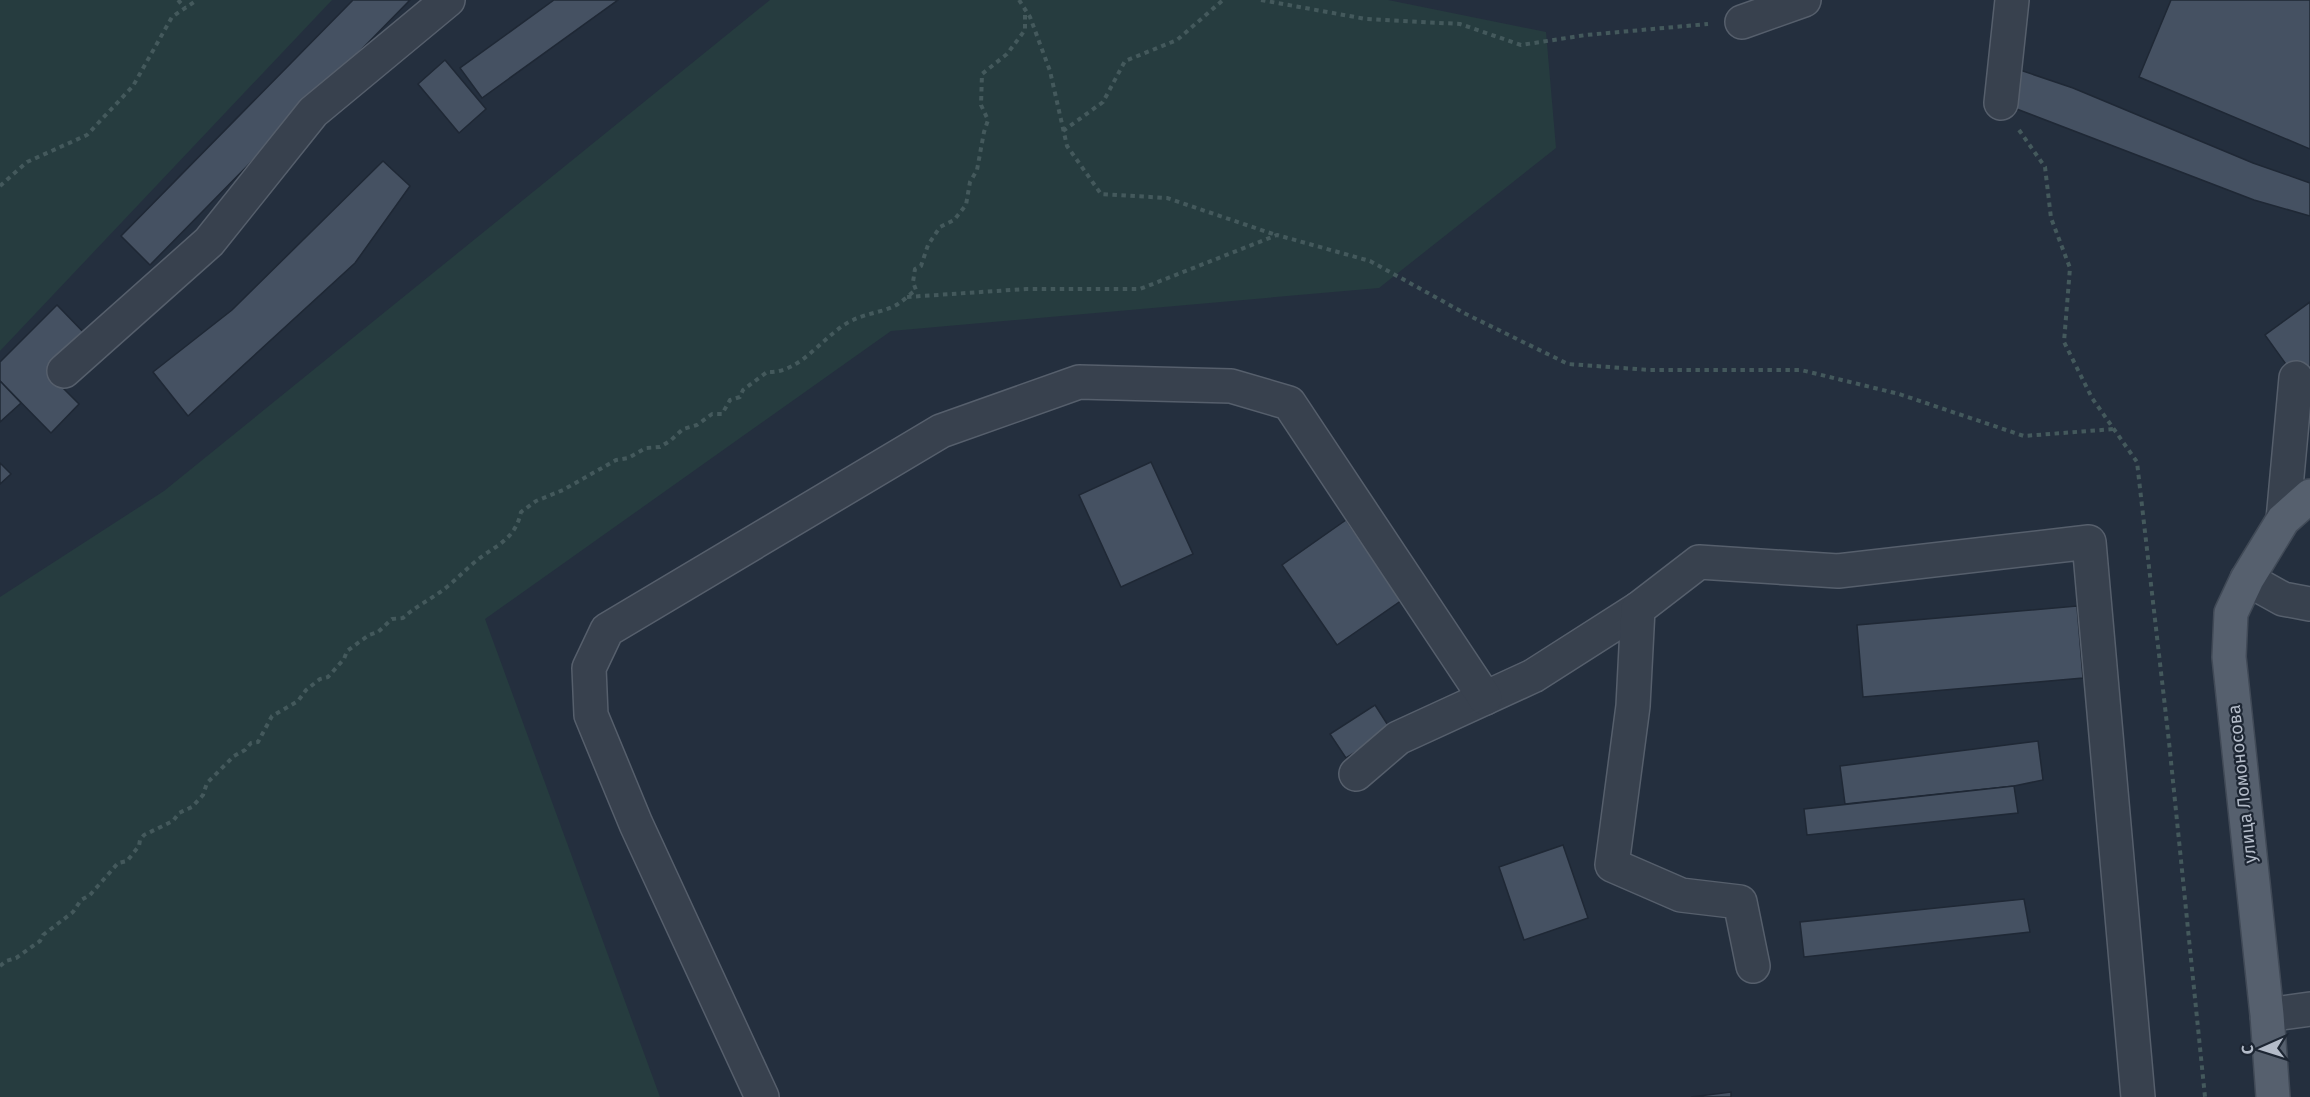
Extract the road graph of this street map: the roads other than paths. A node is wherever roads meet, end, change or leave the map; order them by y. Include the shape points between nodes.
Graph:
1 (448, 0) edge
2 (1804, 0) edge
3 (2012, 0) edge
4 (1742, 22) road end
5 (2001, 103) road end
6 (64, 371) dead end
7 (2296, 378) dead end
8 (2310, 496) edge
9 (2283, 520) junction
10 (2247, 579) junction
11 (2310, 604) edge
12 (1638, 609) junction
13 (1485, 698) junction
14 (1356, 774) dead end
15 (1753, 966) dead end
16 (2310, 1009) edge
17 (2267, 1015) junction
18 (762, 1097) edge
19 (2138, 1097) edge
20 (2273, 1097) edge

1 - 6 street via 314,112 209,242
2 - 4 street
3 - 5 street
7 - 9 street
8 - 9 main road, улица Ломоносова
9 - 10 main road, улица Ломоносова
10 - 11 street via 2283,599
10 - 17 main road, улица Ломоносова via 2231,613 2229,657
12 - 13 street via 1533,676
12 - 15 street via 1633,706 1612,865 1681,895 1740,902
12 - 19 street via 1699,562 1838,571 2089,542
13 - 14 street via 1398,738
13 - 18 street via 1289,403 1231,386 1078,382 941,431 607,630 589,668 591,715 636,824
16 - 17 street
17 - 20 main road, улица Ломоносова

